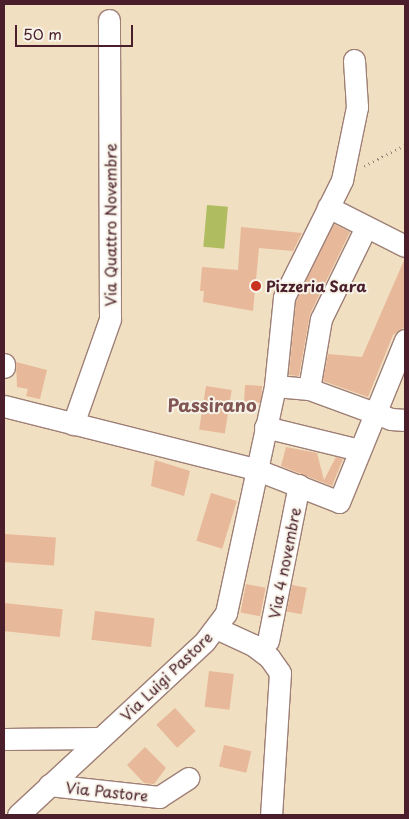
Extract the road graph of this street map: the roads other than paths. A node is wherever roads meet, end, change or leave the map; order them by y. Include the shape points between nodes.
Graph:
1 (109, 20) dead end
2 (354, 60) dead end
3 (328, 207) junction
4 (366, 228) junction
5 (405, 246) edge
6 (405, 340) edge
7 (275, 386) junction
8 (309, 389) junction
9 (4, 406) edge
10 (374, 410) junction
11 (405, 420) edge
12 (73, 424) junction
13 (265, 427) junction
14 (359, 450) junction
15 (255, 469) junction
16 (299, 485) junction
17 (216, 628) junction
18 (268, 641) dead end
19 (100, 738) junction
20 (4, 739) edge
21 (188, 778) dead end
22 (49, 786) junction
23 (18, 815) edge
24 (271, 815) edge

1 - 12 street, Via Quattro Novembre via 110,320
2 - 3 street, Via Luigi Pastore via 357,107 342,180
3 - 4 street
3 - 7 street, Via Luigi Pastore via 284,297
4 - 5 street
4 - 8 street via 321,319
6 - 10 street
7 - 8 street
7 - 13 street, Via Luigi Pastore
8 - 10 street
9 - 12 street
10 - 11 street
10 - 14 street
12 - 15 street
13 - 14 street
13 - 15 street, Via Luigi Pastore
14 - 16 street via 339,502
15 - 16 street
15 - 17 street, Via Luigi Pastore via 231,595
16 - 18 street, Via 4 novembre
17 - 19 street, Via Luigi Pastore
17 - 24 street via 252,645 269,657 280,673
19 - 20 street
19 - 22 street, Via Luigi Pastore
21 - 22 street, Via Pastore via 160,797
22 - 23 street, Via Luigi Pastore

